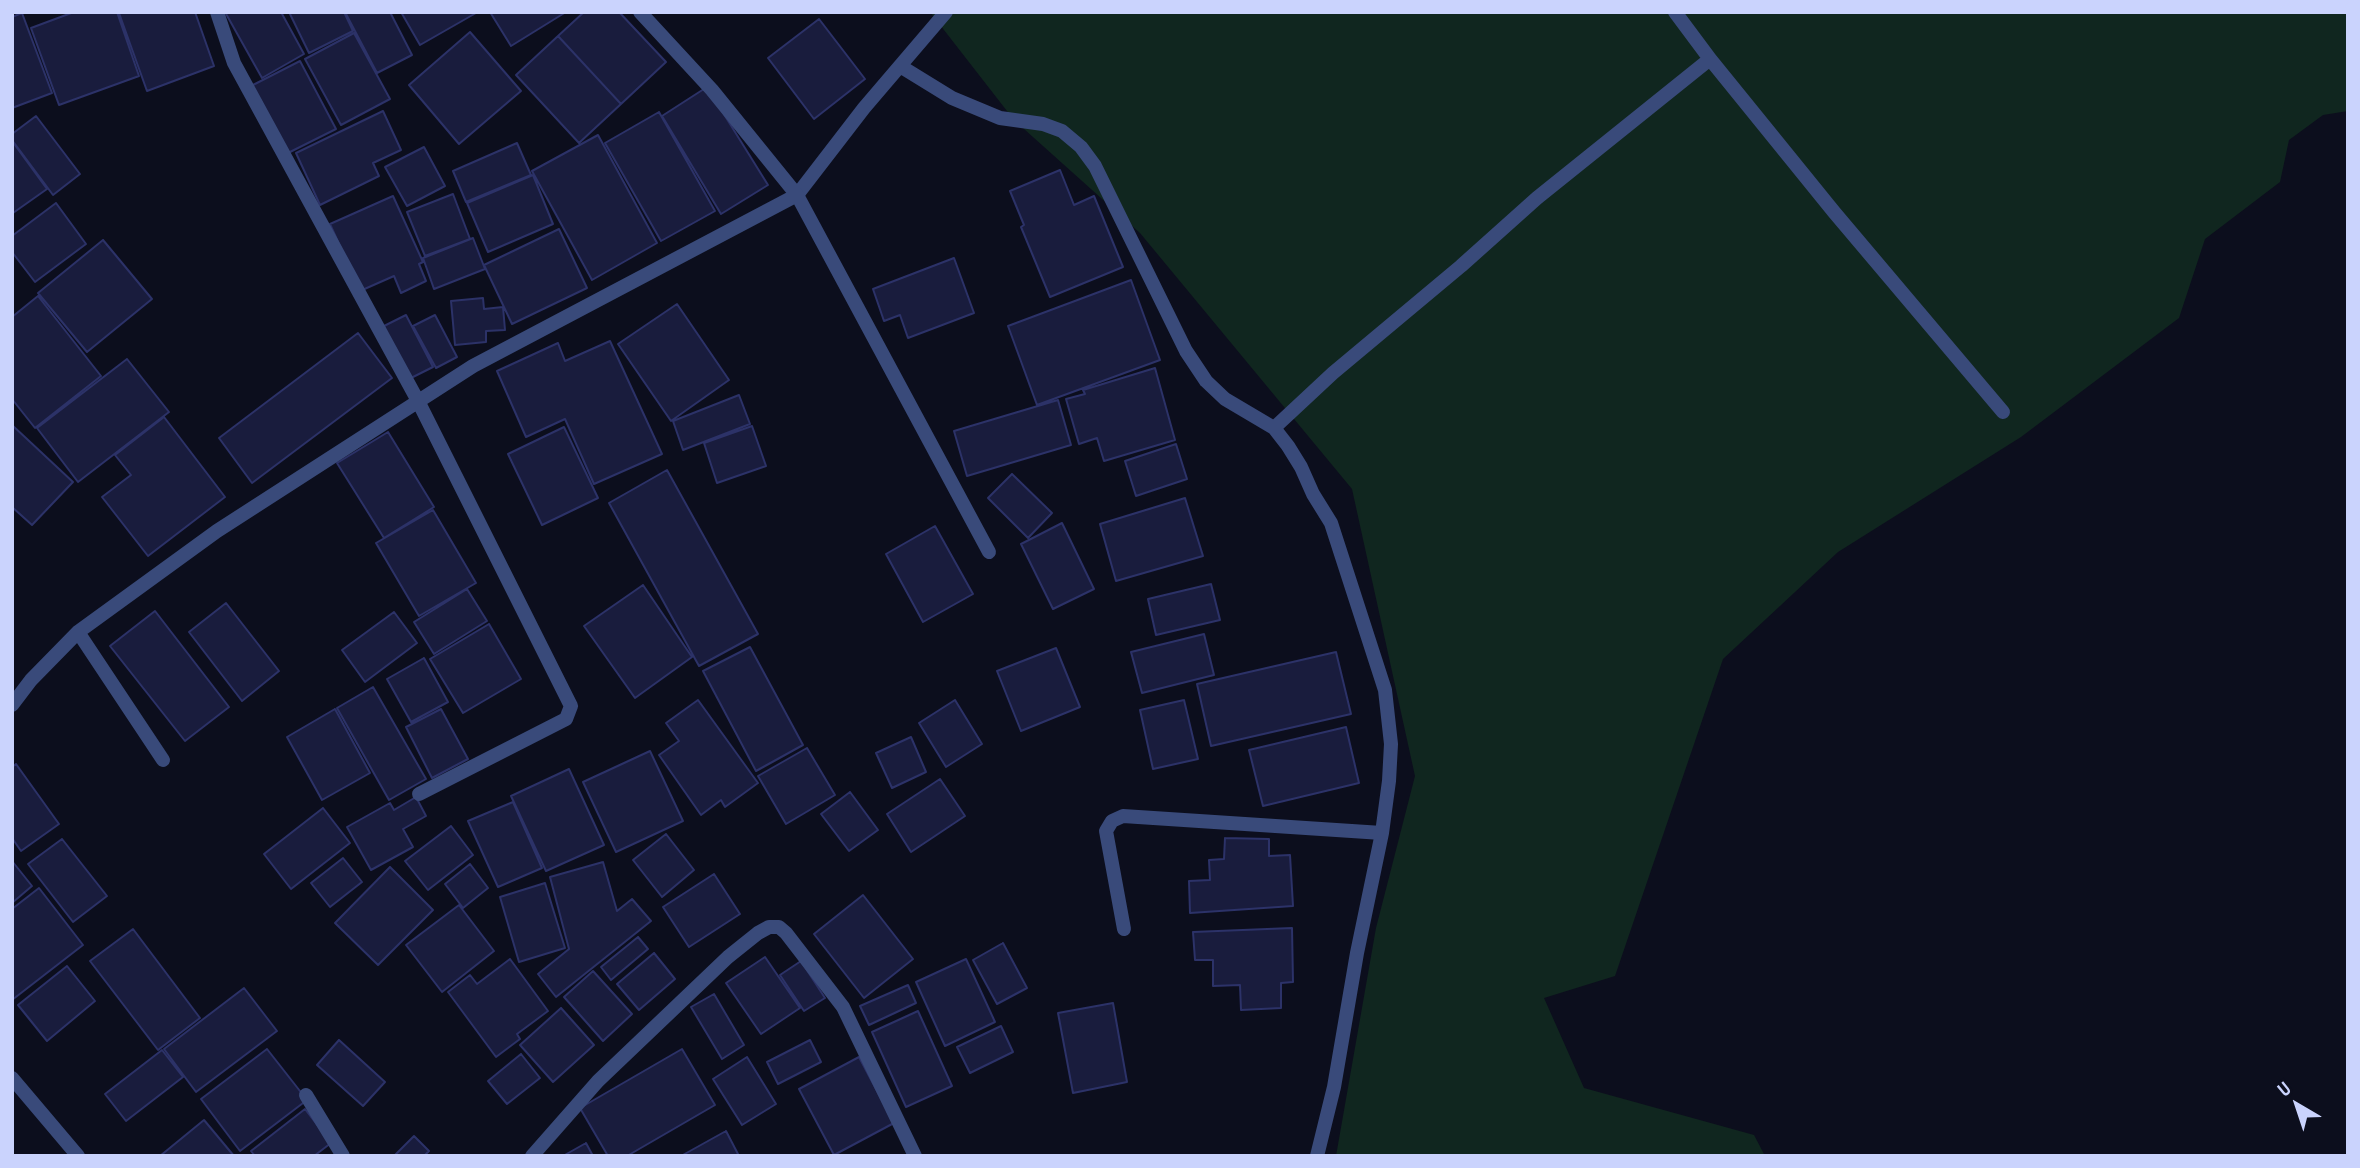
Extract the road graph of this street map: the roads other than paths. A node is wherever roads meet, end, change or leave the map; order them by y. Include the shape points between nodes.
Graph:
1 (217, 12) edge
2 (640, 12) edge
3 (946, 12) edge
4 (1675, 12) edge
5 (1710, 59) junction
6 (900, 65) junction
7 (797, 195) junction
8 (418, 401) junction
9 (2003, 412) dead end
10 (1274, 428) junction
11 (989, 552) dead end
12 (78, 632) junction
13 (12, 705) edge
14 (163, 761) dead end
15 (419, 794) dead end
16 (1382, 833) junction
17 (1124, 929) dead end
18 (12, 1078) edge
19 (306, 1095) dead end
20 (78, 1156) edge
21 (343, 1156) edge
22 (532, 1156) edge
23 (915, 1156) edge
24 (1317, 1156) edge

1 - 8 street via 234,62
2 - 7 street via 712,90
3 - 6 street
4 - 5 street
5 - 9 street
5 - 10 street via 1537,198
6 - 7 street
6 - 10 street via 952,98 1000,118 1062,131 1081,148 1095,166 1186,351 1206,381 1224,399
7 - 8 street via 473,366
7 - 11 street
8 - 12 street via 217,531
8 - 15 street via 571,706 566,719
10 - 16 street via 1295,456 1331,523 1385,690 1391,744
12 - 13 street
12 - 14 street
16 - 17 street via 1123,816 1112,821 1106,831
16 - 24 street
18 - 20 street
19 - 21 street
22 - 23 street via 598,1081 729,957 758,933 779,927 843,1007

